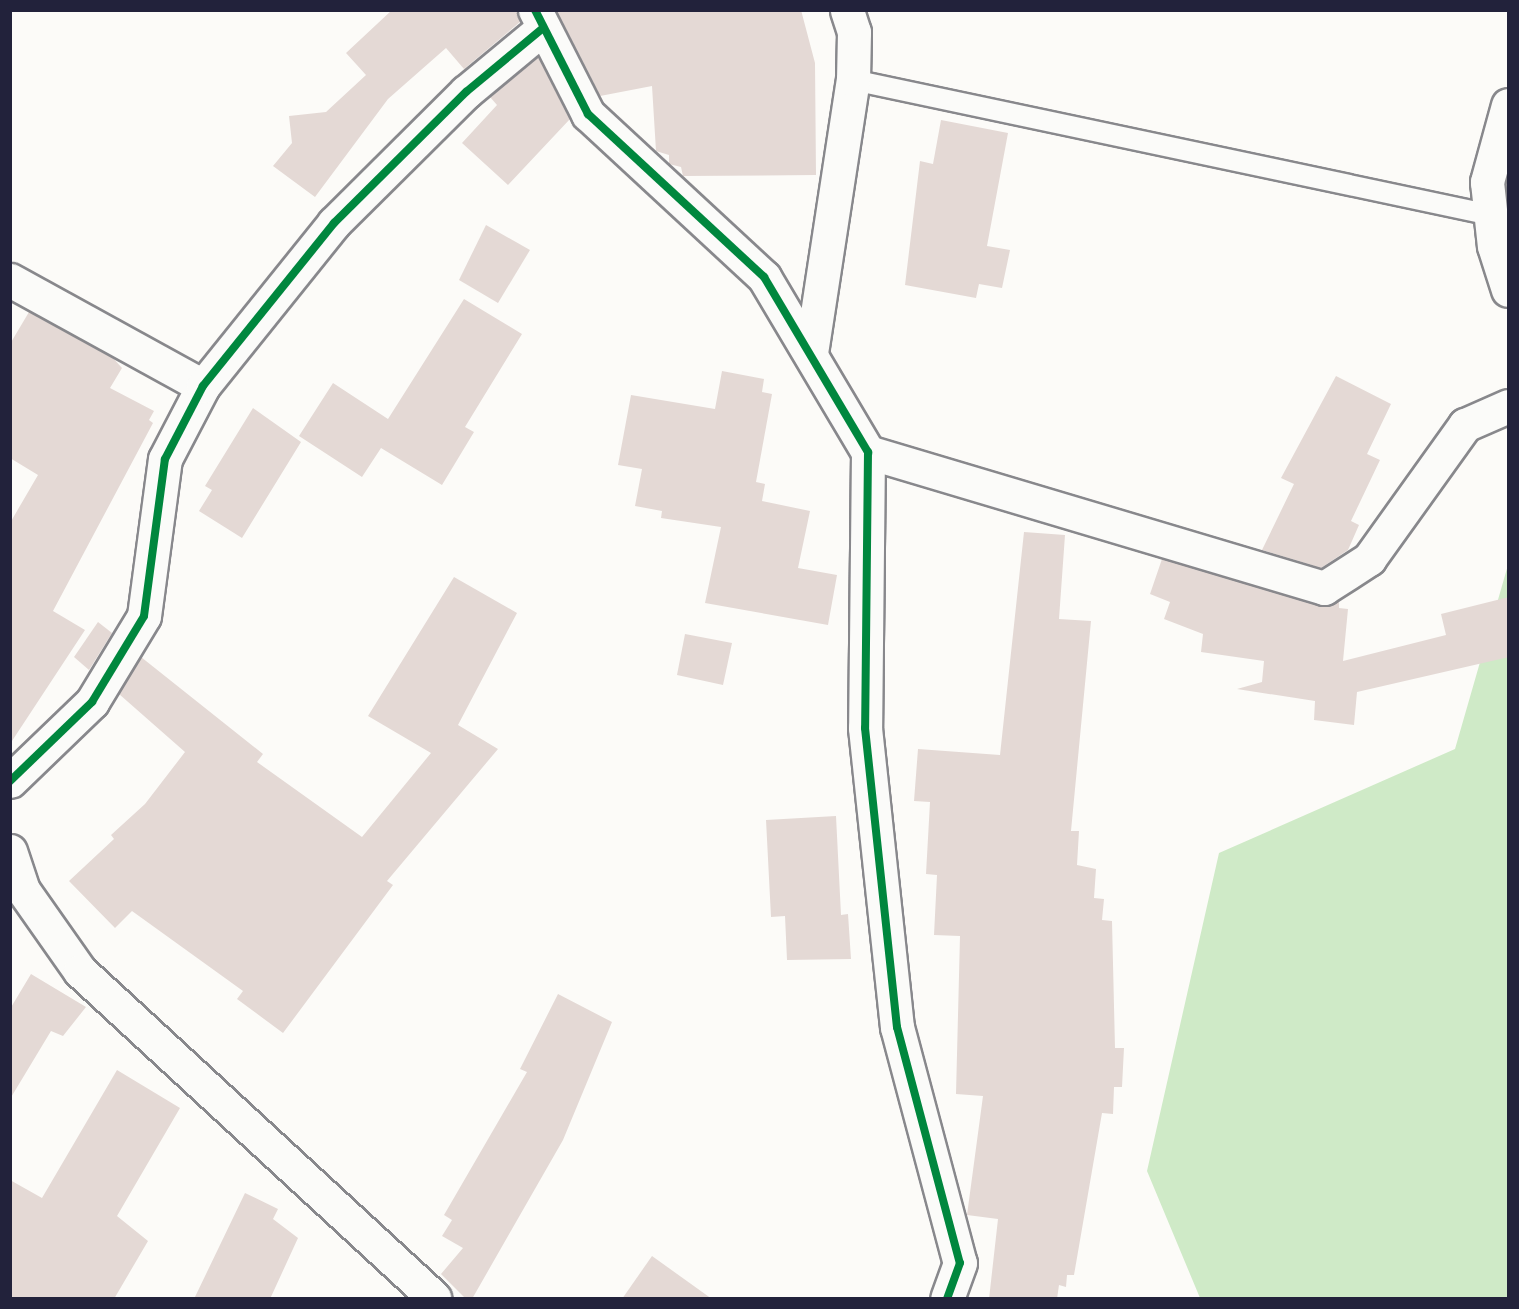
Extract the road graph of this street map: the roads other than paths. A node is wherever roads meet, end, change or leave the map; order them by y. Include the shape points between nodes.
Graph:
1 (847, 10) edge
2 (539, 19) edge
3 (853, 80) junction
4 (1509, 105) edge
5 (1491, 215) junction
6 (10, 280) edge
7 (1509, 290) edge
8 (811, 353) junction
9 (203, 386) junction
10 (1509, 406) edge
11 (868, 452) junction
12 (10, 781) edge
13 (10, 851) edge
14 (947, 1298) edge
15 (434, 1299) edge

1 - 3 street via 854,32
2 - 8 street via 588,114 764,278
2 - 9 street via 334,223
3 - 5 lane
3 - 8 street
4 - 5 street via 1487,182
5 - 7 street via 1494,246
6 - 9 street
8 - 11 street
9 - 12 street via 165,459 144,616 92,702
10 - 11 street via 1466,425 1369,559 1324,588
11 - 14 street via 865,728 897,1027 960,1263
13 - 15 street via 23,890 80,971

